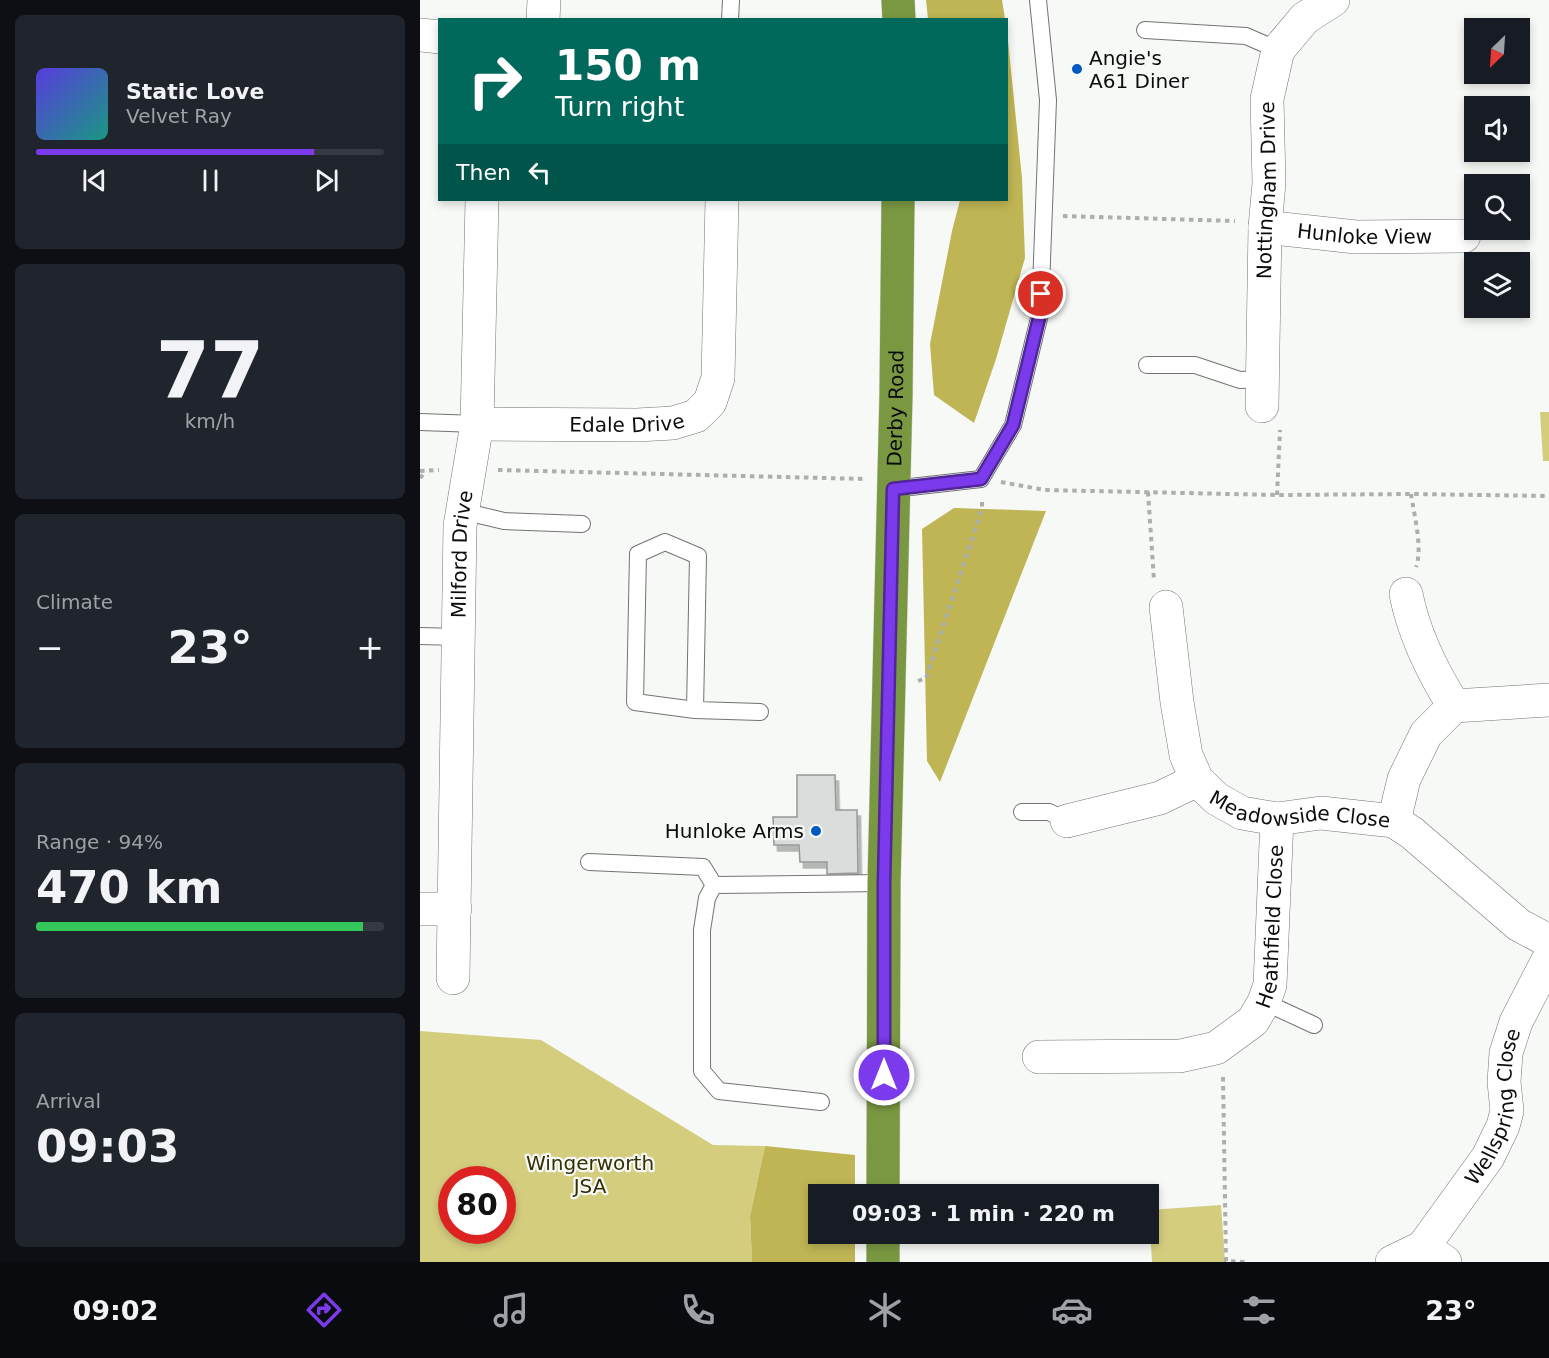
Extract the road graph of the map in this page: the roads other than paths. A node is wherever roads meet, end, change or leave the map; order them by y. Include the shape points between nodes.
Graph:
1 (544, 0) edge
2 (731, 0) edge
3 (898, 0) edge
4 (1038, 0) edge
5 (1333, 0) edge
6 (543, 18) edge
7 (730, 18) edge
8 (898, 18) edge
9 (1145, 30) dead end
10 (420, 35) edge
11 (438, 37) edge
12 (1278, 50) junction
13 (482, 201) edge
14 (722, 201) edge
15 (898, 201) edge
16 (1265, 224) junction
17 (1464, 236) dead end
18 (1147, 365) dead end
19 (1262, 392) joint
20 (420, 422) edge
21 (477, 424) junction
22 (893, 484) junction
23 (462, 511) junction
24 (582, 524) dead end
25 (1406, 594) dead end
26 (1166, 606) road end
27 (420, 636) edge
28 (459, 637) junction
29 (1549, 700) edge
30 (1454, 706) junction
31 (696, 710) junction
32 (760, 712) dead end
33 (1197, 780) junction
34 (1022, 813) dead end
35 (1277, 819) junction
36 (1394, 820) junction
37 (1067, 821) joint
38 (589, 862) dead end
39 (884, 883) junction
40 (714, 885) junction
41 (420, 909) edge
42 (455, 909) junction
43 (1549, 941) edge
44 (1549, 958) edge
45 (453, 978) dead end
46 (1264, 1002) junction
47 (1314, 1025) dead end
48 (1039, 1057) dead end
49 (821, 1102) dead end
50 (883, 1184) edge
51 (883, 1244) edge
52 (1434, 1254) edge
53 (883, 1262) edge
54 (1392, 1262) edge

1 - 6 street
2 - 7 lane
3 - 8 highway
4 - 22 lane via 1048,100 1040,314 1013,425 981,479
5 - 12 street, Nottingham Drive via 1305,18
9 - 12 lane via 1246,36
10 - 11 street
12 - 16 street, Nottingham Drive via 1267,99 1269,183
13 - 21 street, Milford Drive
14 - 21 street, Edale Drive via 718,378 710,402 696,416 673,423 637,425
15 - 22 highway, Derby Road
16 - 17 street, Hunloke View via 1356,237
16 - 19 street, Nottingham Drive
18 - 19 lane via 1195,365
20 - 21 lane
21 - 23 street, Milford Drive
22 - 39 highway, Derby Road
23 - 24 lane via 504,521
23 - 28 street, Milford Drive
25 - 30 street via 1412,624
26 - 33 street, Meadowside Close via 1184,745
27 - 28 lane
28 - 42 street, Milford Drive
29 - 30 street
30 - 36 street via 1426,734 1404,779
31 - 31 lane via 635,702 638,554 665,542 698,556
31 - 32 lane
33 - 35 street, Meadowside Close via 1242,813
33 - 37 street, Meadowside Close via 1160,798
34 - 37 lane via 1049,812
35 - 36 street, Meadowside Close via 1322,813
35 - 46 street, Heathfield Close via 1270,985
36 - 43 street, Meadowside Close via 1519,925
38 - 40 lane via 703,867
39 - 40 lane
39 - 50 highway, Derby Road
40 - 49 lane via 707,898 702,930 702,1071 719,1091
41 - 42 street
42 - 45 street, Milford Drive
44 - 52 street, Wellspring Close via 1516,1022 1506,1053 1507,1111 1503,1126
46 - 47 lane
46 - 48 street, Heathfield Close via 1253,1021 1216,1048 1180,1056
51 - 53 highway
52 - 54 street, Wellspring Close

